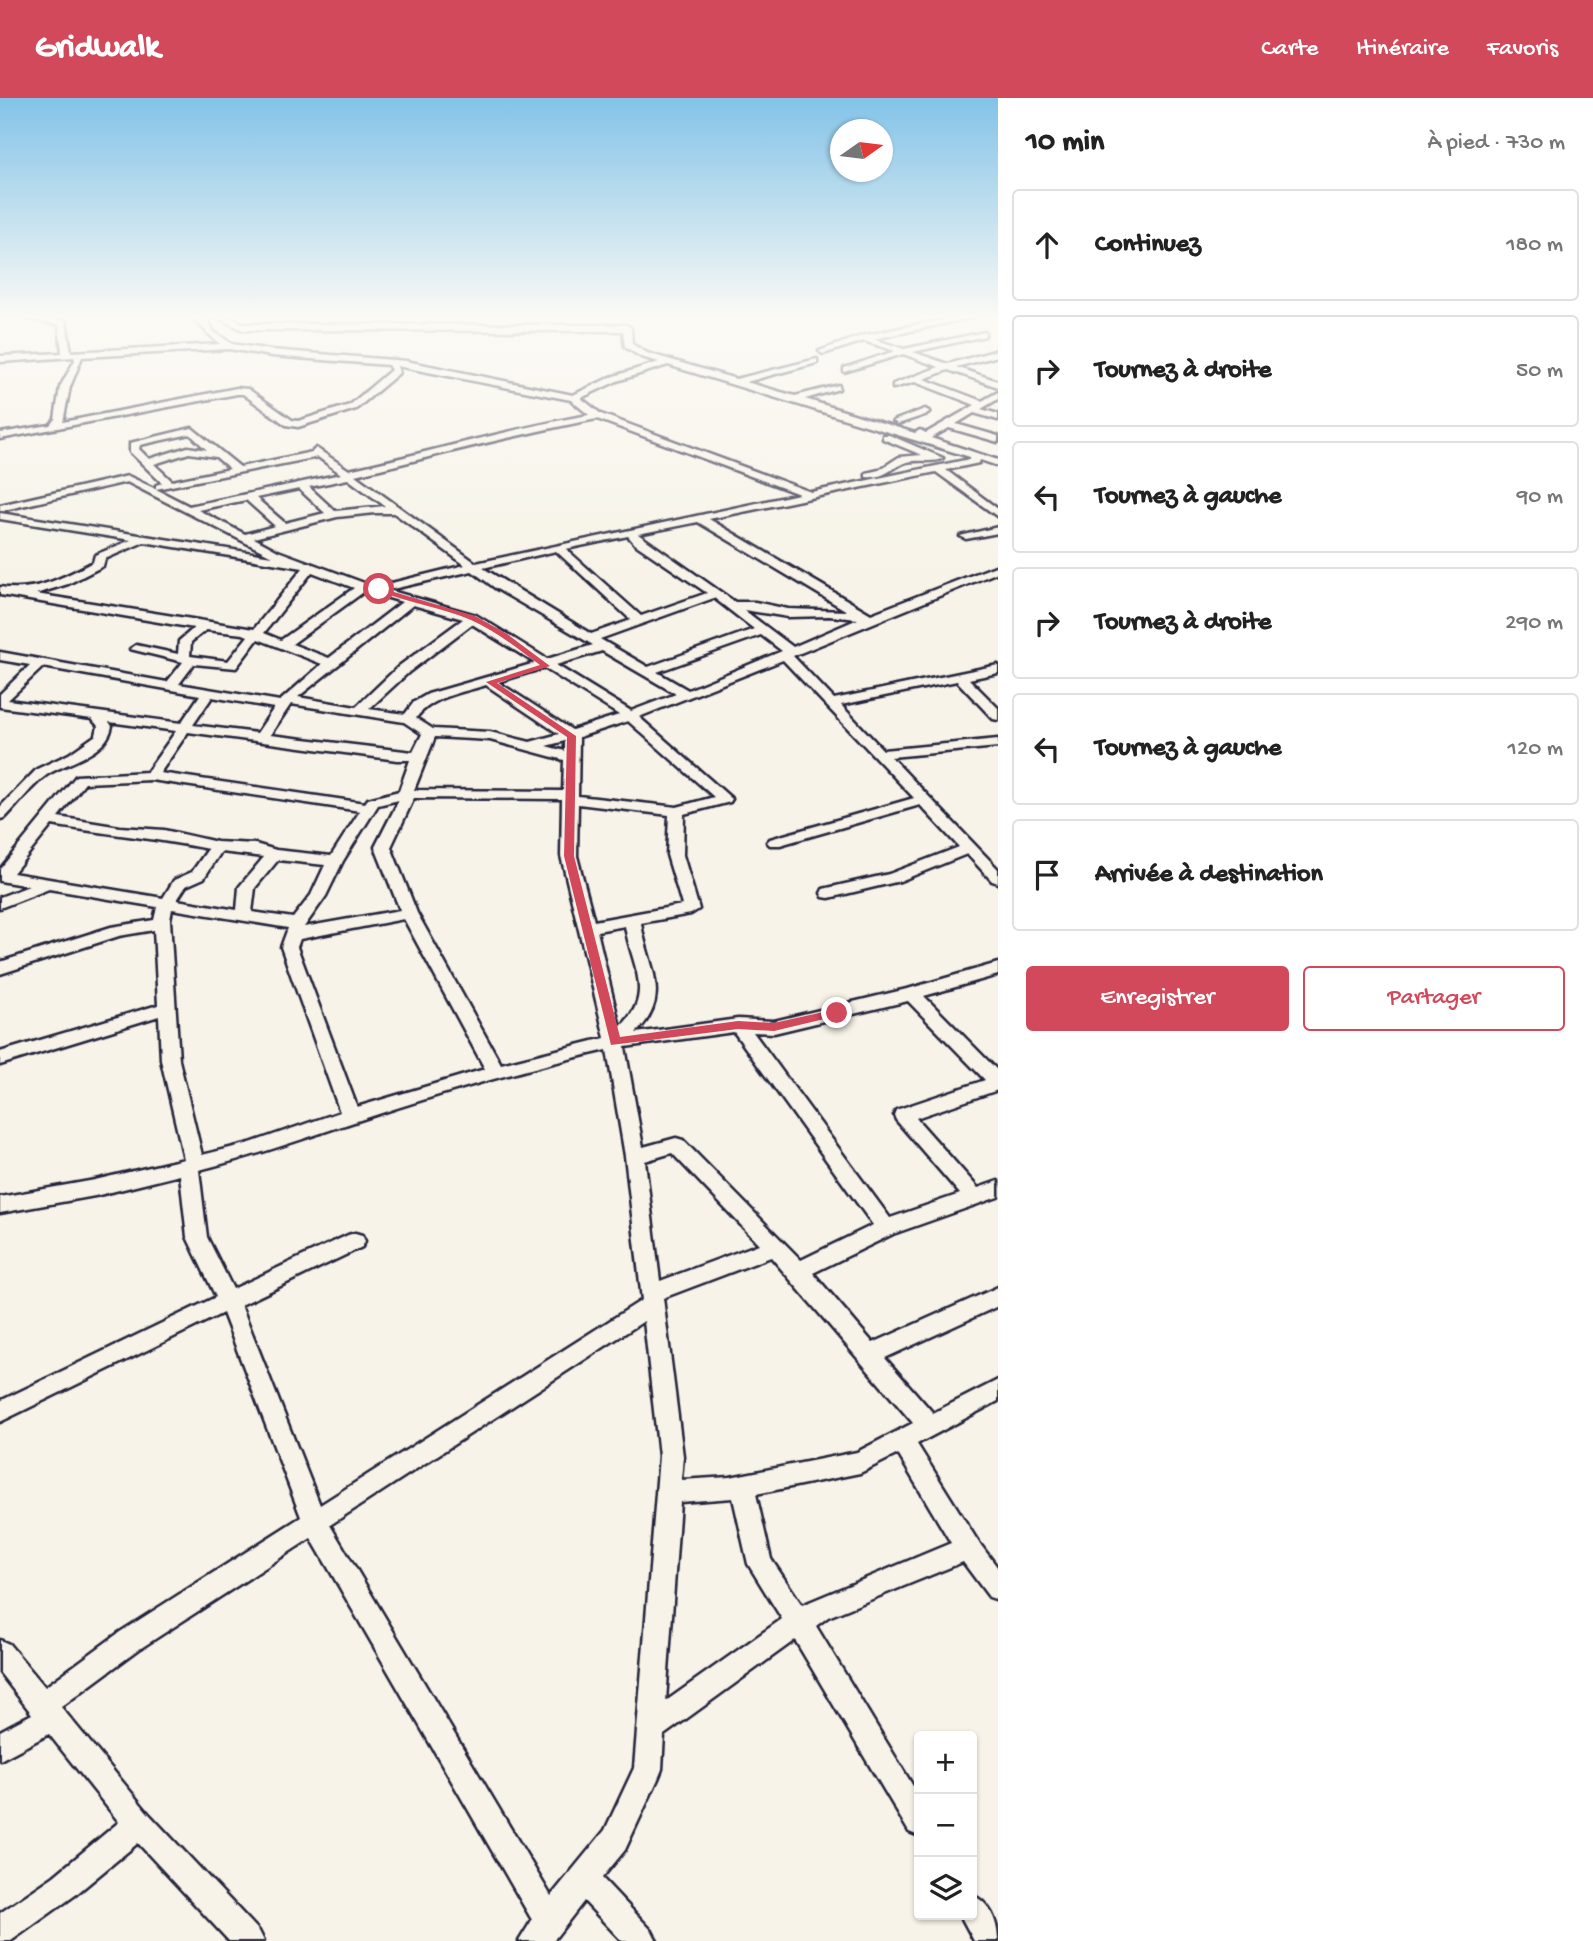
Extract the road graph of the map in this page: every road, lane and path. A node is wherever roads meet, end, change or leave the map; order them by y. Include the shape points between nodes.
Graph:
1 (63, 401) edge
2 (186, 401) edge
3 (259, 401) edge
4 (360, 401) edge
5 (580, 401) edge
6 (769, 401) edge
7 (796, 401) edge
8 (964, 401) edge
9 (987, 401) edge
10 (977, 407) junction
11 (925, 412) dead end
12 (598, 416) junction
13 (998, 417) edge
14 (854, 419) junction
15 (898, 421) junction
16 (949, 425) junction
17 (53, 427) junction
18 (0, 436) edge
19 (926, 437) junction
20 (998, 439) edge
21 (918, 450) junction
22 (219, 455) junction
23 (975, 455) junction
24 (903, 459) junction
25 (147, 463) junction
26 (938, 463) junction
27 (998, 463) edge
28 (238, 471) junction
29 (348, 475) junction
30 (170, 485) junction
31 (300, 486) junction
32 (784, 486) junction
33 (150, 489) junction
34 (810, 495) junction
35 (247, 496) junction
36 (0, 508) edge
37 (188, 509) junction
38 (396, 510) junction
39 (333, 514) junction
40 (998, 514) edge
41 (0, 516) edge
42 (699, 518) junction
43 (284, 528) junction
44 (998, 530) edge
45 (631, 532) junction
46 (966, 536) dead end
47 (141, 540) junction
48 (248, 540) junction
49 (559, 547) junction
50 (274, 553) junction
51 (259, 559) junction
52 (311, 566) junction
53 (474, 566) junction
54 (998, 568) edge
55 (363, 587) junction
56 (379, 589) junction
57 (7, 593) edge
58 (715, 594) junction
59 (410, 601) junction
60 (732, 606) junction
61 (868, 617) junction
62 (472, 618) junction
63 (173, 621) junction
64 (641, 621) junction
65 (204, 626) junction
66 (761, 631) junction
67 (255, 634) junction
68 (590, 638) junction
69 (185, 641) junction
70 (282, 645) junction
71 (605, 646) junction
72 (136, 649) dead end
73 (789, 654) junction
74 (0, 656) edge
75 (188, 659) junction
76 (41, 662) junction
77 (331, 663) junction
78 (546, 666) junction
79 (998, 669) edge
80 (645, 672) junction
81 (960, 677) junction
82 (490, 682) junction
83 (170, 687) junction
84 (207, 695) junction
85 (687, 695) junction
86 (4, 700) edge
87 (286, 703) junction
88 (833, 703) junction
89 (359, 711) junction
90 (96, 715) junction
91 (630, 716) junction
92 (998, 716) edge
93 (408, 719) junction
94 (184, 727) junction
95 (430, 733) junction
96 (572, 736) junction
97 (261, 738) junction
98 (998, 743) edge
99 (528, 747) junction
100 (882, 754) junction
101 (418, 756) junction
102 (74, 757) junction
103 (571, 757) junction
104 (151, 776) junction
105 (81, 779) junction
106 (407, 794) junction
107 (569, 797) junction
108 (923, 800) junction
109 (369, 808) junction
110 (677, 811) junction
111 (0, 815) edge
112 (48, 820) junction
113 (775, 842) dead end
114 (217, 848) junction
115 (967, 849) junction
116 (274, 855) junction
117 (335, 861) junction
118 (2, 876) edge
119 (998, 877) edge
120 (47, 884) junction
121 (829, 893) dead end
122 (0, 903) edge
123 (409, 913) junction
124 (163, 916) junction
125 (244, 916) junction
126 (632, 919) junction
127 (588, 927) junction
128 (294, 929) junction
129 (0, 968) edge
130 (996, 972) edge
131 (912, 994) junction
132 (167, 1008) junction
133 (738, 1025) junction
134 (774, 1027) junction
135 (615, 1042) junction
136 (751, 1043) junction
137 (0, 1059) edge
138 (496, 1072) junction
139 (998, 1083) edge
140 (351, 1116) junction
141 (635, 1156) junction
142 (192, 1165) junction
143 (998, 1189) edge
144 (975, 1198) junction
145 (0, 1205) edge
146 (886, 1228) junction
147 (355, 1241) dead end
148 (775, 1247) junction
149 (798, 1271) junction
150 (998, 1296) edge
151 (653, 1298) junction
152 (229, 1302) junction
153 (869, 1354) junction
154 (998, 1390) edge
155 (0, 1412) edge
156 (929, 1425) junction
157 (902, 1440) junction
158 (742, 1485) junction
159 (669, 1492) junction
160 (315, 1522) junction
161 (968, 1548) junction
162 (998, 1588) edge
163 (799, 1622) junction
164 (0, 1653) edge
165 (48, 1711) junction
166 (652, 1727) junction
167 (0, 1746) edge
168 (914, 1814) edge
169 (139, 1824) junction
170 (583, 1879) junction
171 (977, 1917) edge
172 (0, 1931) edge
173 (542, 1931) edge
174 (249, 1941) edge
175 (642, 1941) edge
176 (991, 1941) edge

1 - 17 street via 60,420
2 - 17 street
3 - 4 street via 289,423 308,423
5 - 12 street
6 - 21 street
7 - 14 street
8 - 10 street
9 - 10 street
10 - 13 street
10 - 16 street
11 - 15 street
12 - 29 street
12 - 32 street
14 - 15 street via 875,414
14 - 19 street
15 - 19 street
16 - 19 street
16 - 20 street
17 - 18 street
19 - 23 street
20 - 23 street
21 - 24 street
21 - 26 street
22 - 25 street via 188,450
22 - 25 street via 192,431 135,443 134,450
22 - 28 street
23 - 26 street via 975,461
23 - 27 street
24 - 26 street
24 - 32 street via 882,473
25 - 30 street
26 - 34 street
26 - 40 street
28 - 29 street via 317,453
28 - 30 street
29 - 31 street
29 - 38 street
30 - 33 street
31 - 35 street
31 - 39 street
32 - 34 street
33 - 36 street via 128,479
33 - 37 street
34 - 42 street
35 - 37 street
35 - 43 street
37 - 48 street
38 - 39 street
38 - 53 street
39 - 43 street
41 - 47 street
42 - 45 street
42 - 61 street
43 - 48 street
44 - 46 street
45 - 49 street
45 - 58 street
47 - 51 street
47 - 57 street via 99,557 99,564 64,582
48 - 50 street
48 - 52 street via 281,547
49 - 53 street
49 - 64 street via 569,562
50 - 51 street
50 - 52 street
51 - 52 street
52 - 55 street
52 - 67 street
53 - 56 street
53 - 68 street
54 - 61 street
55 - 56 street
55 - 70 street
56 - 59 street
57 - 63 street
58 - 60 street
58 - 64 street
59 - 62 street
59 - 77 street
60 - 61 street
60 - 66 street
61 - 73 street
62 - 78 street
62 - 89 street via 404,668
63 - 65 street
63 - 69 street
64 - 68 street
65 - 67 street
65 - 69 street
66 - 73 street
66 - 80 street
67 - 70 street
67 - 75 street via 231,665
68 - 71 street
69 - 75 street
70 - 77 street
71 - 78 street
71 - 80 street
72 - 75 street
73 - 85 street
73 - 88 street
74 - 76 street
75 - 83 street
76 - 83 street
76 - 86 street
77 - 87 street via 304,682
78 - 82 street
78 - 91 street
79 - 81 street
80 - 85 street
81 - 88 street
81 - 92 street
82 - 93 street via 433,697
82 - 96 street
83 - 84 street
84 - 87 street
84 - 94 street
85 - 91 street
86 - 90 street
87 - 89 street
87 - 97 street
88 - 100 street
89 - 93 street
90 - 94 street
90 - 102 street via 105,726 103,737
91 - 96 street
91 - 110 street via 725,799
93 - 95 street
94 - 97 street
94 - 104 street
95 - 99 street via 490,736
95 - 101 street
96 - 99 street
96 - 103 street
97 - 101 street
98 - 100 street
99 - 103 street
100 - 108 street
101 - 106 street
102 - 105 street
102 - 111 street via 42,772
103 - 107 street
104 - 105 street
104 - 109 street
105 - 112 street
106 - 107 street
106 - 109 street via 383,797
106 - 123 street via 383,847
107 - 110 street
107 - 127 street via 569,856
108 - 113 street
108 - 115 street
109 - 117 street
110 - 126 street via 675,855 691,909
112 - 114 street via 164,835
112 - 118 street
114 - 116 street via 255,849
114 - 124 street via 198,875 180,883
115 - 119 street
115 - 121 street via 894,878
116 - 117 street
116 - 125 street via 247,887
117 - 128 street via 318,896
118 - 120 street
120 - 122 street
120 - 124 street via 110,896
123 - 128 street
123 - 138 street
124 - 125 street
124 - 129 street
124 - 132 street
125 - 128 street
126 - 127 street
126 - 135 street via 650,993 642,1014
127 - 135 street
128 - 140 street via 289,947
130 - 131 street
131 - 134 street
131 - 139 street
132 - 137 street
132 - 142 street via 170,1060
133 - 134 street
133 - 135 street
133 - 136 street
134 - 136 street
135 - 138 street
135 - 141 street
136 - 146 street
138 - 140 street
139 - 144 street via 903,1115
140 - 142 street
141 - 148 street via 676,1145
141 - 151 street
142 - 145 street
142 - 152 street via 197,1237
143 - 144 street
144 - 146 street
146 - 149 street
147 - 152 street
148 - 149 street
148 - 151 street
149 - 153 street
150 - 153 street
151 - 159 street via 671,1455
151 - 160 street
152 - 155 street
152 - 160 street
153 - 156 street
154 - 156 street
156 - 157 street
157 - 158 street via 860,1462
157 - 161 street
158 - 159 street
158 - 163 street via 760,1564
159 - 166 street
160 - 165 street via 129,1641
160 - 173 street
161 - 162 street
161 - 163 street via 819,1608
163 - 166 street
163 - 168 street
164 - 165 street
165 - 167 street
165 - 169 street
166 - 170 street via 648,1769 615,1840
169 - 172 street
169 - 174 street
170 - 173 street
170 - 175 street
171 - 176 street

